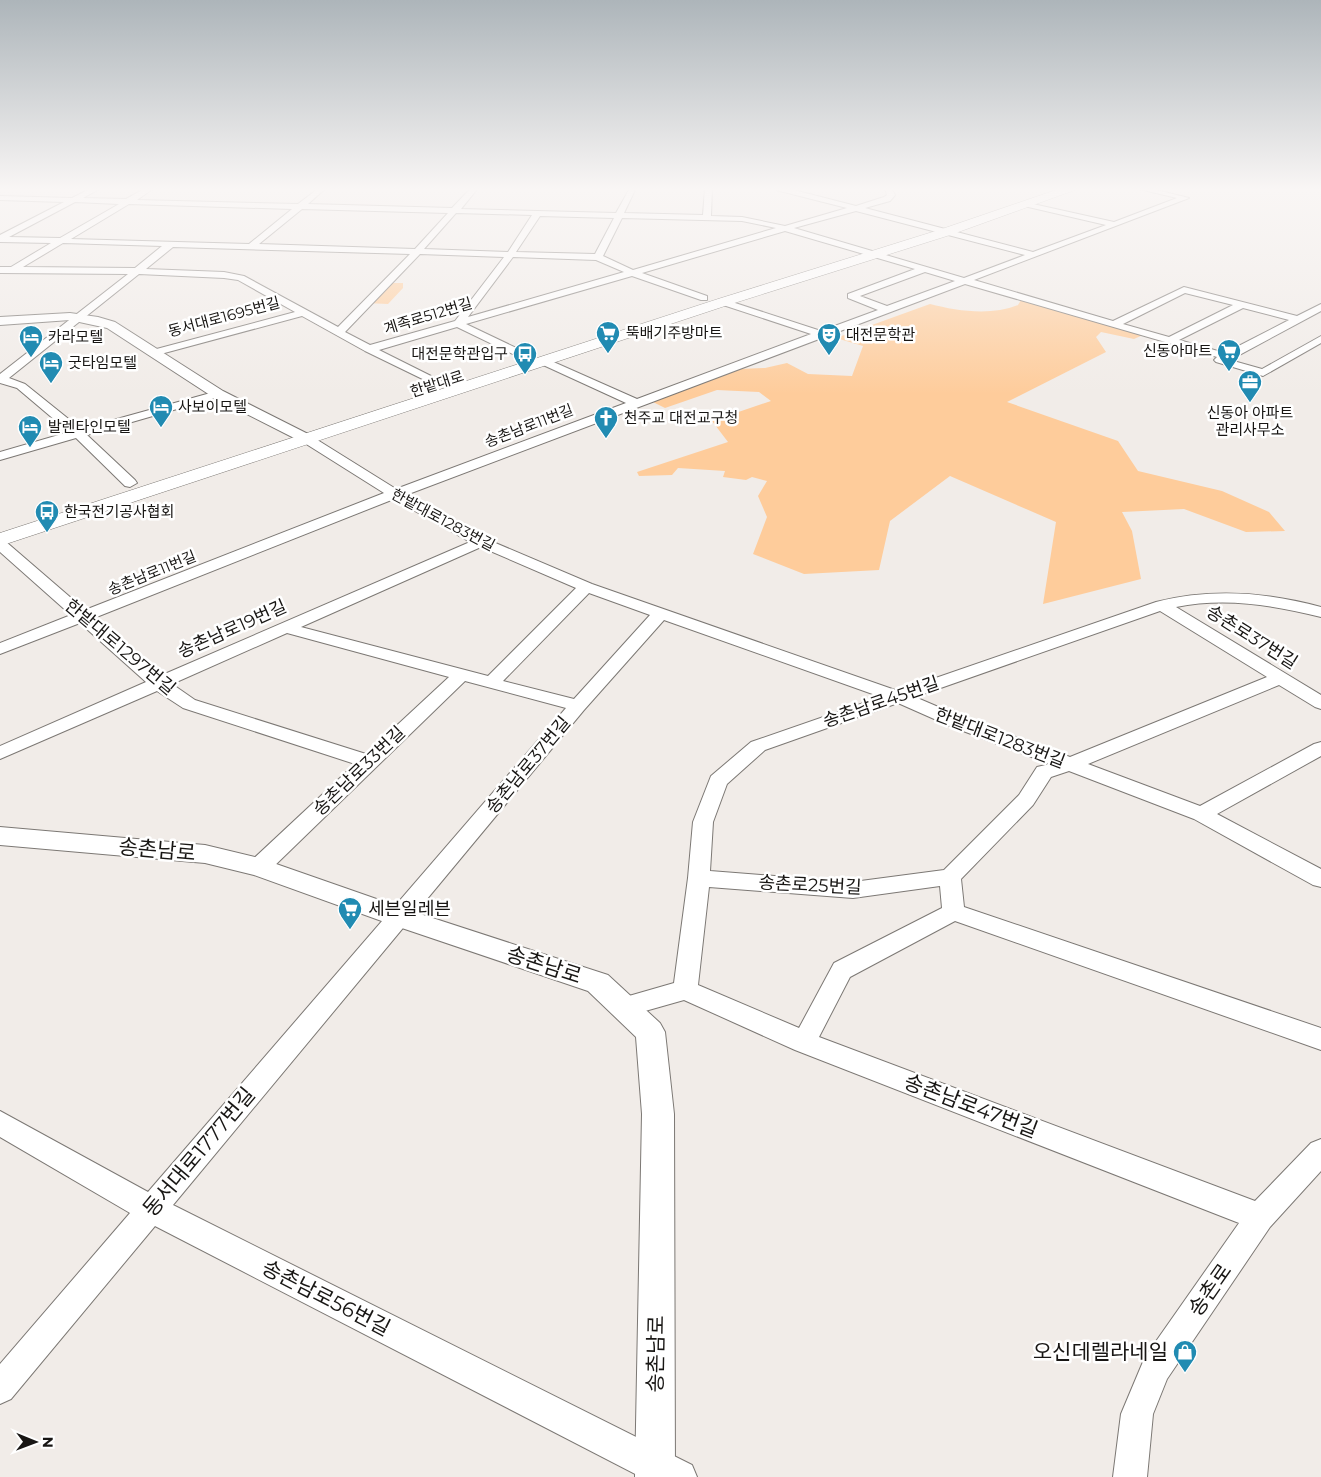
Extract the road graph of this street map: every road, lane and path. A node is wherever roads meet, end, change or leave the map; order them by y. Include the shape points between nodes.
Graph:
1 (34, 257) edge
2 (155, 257) edge
3 (412, 257) edge
4 (509, 257) edge
5 (595, 257) edge
6 (598, 257) joint
7 (688, 257) edge
8 (848, 257) edge
9 (851, 257) edge
10 (882, 257) edge
11 (1029, 257) edge
12 (14, 269) junction
13 (924, 269) junction
14 (0, 270) edge
15 (138, 271) junction
16 (633, 273) junction
17 (962, 280) junction
18 (704, 298) junction
19 (723, 302) junction
20 (1242, 305) junction
21 (1321, 307) edge
22 (886, 309) junction
23 (303, 313) junction
24 (78, 317) junction
25 (1298, 319) junction
26 (0, 321) edge
27 (459, 322) junction
28 (1114, 324) junction
29 (339, 332) junction
30 (820, 334) junction
31 (1321, 339) edge
32 (1170, 340) junction
33 (369, 349) junction
34 (153, 353) junction
35 (525, 356) junction
36 (1227, 357) junction
37 (545, 362) junction
38 (1, 380) edge
39 (439, 384) junction
40 (218, 394) junction
41 (635, 403) junction
42 (288, 431) junction
43 (79, 434) junction
44 (307, 439) junction
45 (0, 456) edge
46 (130, 483) junction
47 (395, 494) junction
48 (0, 525) edge
49 (0, 542) edge
50 (481, 542) junction
51 (586, 586) junction
52 (1162, 605) junction
53 (1321, 612) edge
54 (660, 614) junction
55 (84, 618) junction
56 (286, 628) junction
57 (0, 649) edge
58 (460, 676) junction
59 (1281, 678) junction
60 (158, 683) junction
61 (491, 683) junction
62 (896, 696) junction
63 (1321, 703) edge
64 (578, 706) junction
65 (1321, 748) edge
66 (0, 753) edge
67 (369, 762) junction
68 (1069, 765) junction
69 (1201, 814) junction
70 (0, 836) edge
71 (259, 867) junction
72 (950, 877) junction
73 (700, 878) junction
74 (1321, 879) edge
75 (952, 912) junction
76 (399, 917) junction
77 (685, 990) junction
78 (624, 1007) junction
79 (1321, 1039) edge
80 (804, 1042) junction
81 (0, 1123) edge
82 (1321, 1152) edge
83 (151, 1209) junction
84 (1260, 1217) junction
85 (0, 1388) edge
86 (663, 1474) edge
87 (1130, 1477) edge

1 - 12 street
2 - 15 street
3 - 29 street
4 - 27 street
5 - 6 street
6 - 16 street
7 - 16 street, 계족로512번길
8 - 18 main road, 한밭대로
9 - 19 main road, 한밭대로
10 - 13 street
11 - 17 street, 송촌남로11번길
12 - 14 street
12 - 15 street
13 - 17 street
13 - 22 street via 851,296
15 - 23 street via 241,278
15 - 24 street
16 - 18 street
16 - 27 street, 계족로512번길
17 - 22 street, 송촌남로11번길
17 - 28 street
18 - 35 main road, 한밭대로
19 - 30 street
19 - 37 main road, 한밭대로
20 - 25 street
20 - 28 street via 1184,290
20 - 32 street
21 - 25 street
22 - 30 street, 송촌남로11번길
23 - 29 street
23 - 34 street, 동서대로1695번길
24 - 26 street, 동서대로1695번길
24 - 34 street, 동서대로1695번길 via 111,325
24 - 38 street
25 - 36 street
27 - 33 street, 계족로512번길
27 - 35 street
28 - 32 street
29 - 33 street
30 - 41 street, 송촌남로11번길
31 - 36 street via 1262,373 1220,360
32 - 36 street
33 - 39 street
34 - 40 street, 동서대로1695번길
35 - 39 main road, 한밭대로
37 - 41 street
37 - 44 main road, 한밭대로
38 - 43 street via 22,386
39 - 42 main road, 한밭대로
40 - 42 street, 동서대로1695번길
40 - 43 street
41 - 47 street, 송촌남로11번길
42 - 44 street, 동서대로1695번길
42 - 46 main road, 한밭대로
43 - 45 street
43 - 46 street
44 - 47 street, 한밭대로1283번길
44 - 49 main road, 한밭대로
46 - 48 main road, 한밭대로
47 - 50 street, 한밭대로1283번길
47 - 55 street, 송촌남로11번길
49 - 55 street, 한밭대로1297번길
50 - 51 street, 한밭대로1283번길
50 - 56 street, 송촌남로19번길
51 - 54 street, 한밭대로1283번길
51 - 61 street
52 - 53 street, 송촌남로45번길 via 1191,598 1231,597 1273,601
52 - 59 street, 송촌로37번길
52 - 62 street, 송촌남로45번길
54 - 62 street, 한밭대로1283번길
54 - 64 street, 송촌남로37번길
55 - 57 street, 송촌남로11번길
55 - 60 street, 한밭대로1297번길
56 - 58 street
56 - 60 street, 송촌남로19번길
58 - 61 street
58 - 67 street, 송촌남로33번길
59 - 63 street, 송촌로37번길
59 - 68 street
60 - 66 street, 송촌남로19번길
60 - 67 street, 한밭대로1297번길 via 189,704
61 - 64 street
62 - 68 street, 한밭대로1283번길
62 - 73 street, 송촌남로45번길 via 758,746 718,781 703,822
64 - 76 street, 송촌남로37번길
65 - 69 street
67 - 71 street, 송촌남로33번길
68 - 69 street, 한밭대로1283번길
68 - 72 street via 1044,772 1026,800
69 - 74 street, 한밭대로1283번길
70 - 71 street, 송촌남로 via 205,854
71 - 76 street, 송촌남로
72 - 73 street, 송촌로25번길 via 853,890
72 - 75 street
73 - 77 street, 송촌남로45번길
75 - 79 street
75 - 80 street via 842,970
76 - 78 street, 송촌남로 via 598,983
76 - 83 street, 동서대로1777번길
77 - 78 street
77 - 80 street, 송촌남로47번길
78 - 86 street, 송촌남로 via 650,1032 658,1114
80 - 84 street, 송촌남로47번길
81 - 83 street, 송촌남로56번길
82 - 84 street, 송촌로
83 - 85 street, 동서대로1777번길
83 - 86 street, 송촌남로56번길
84 - 87 street, 송촌로 via 1156,1368 1137,1414

